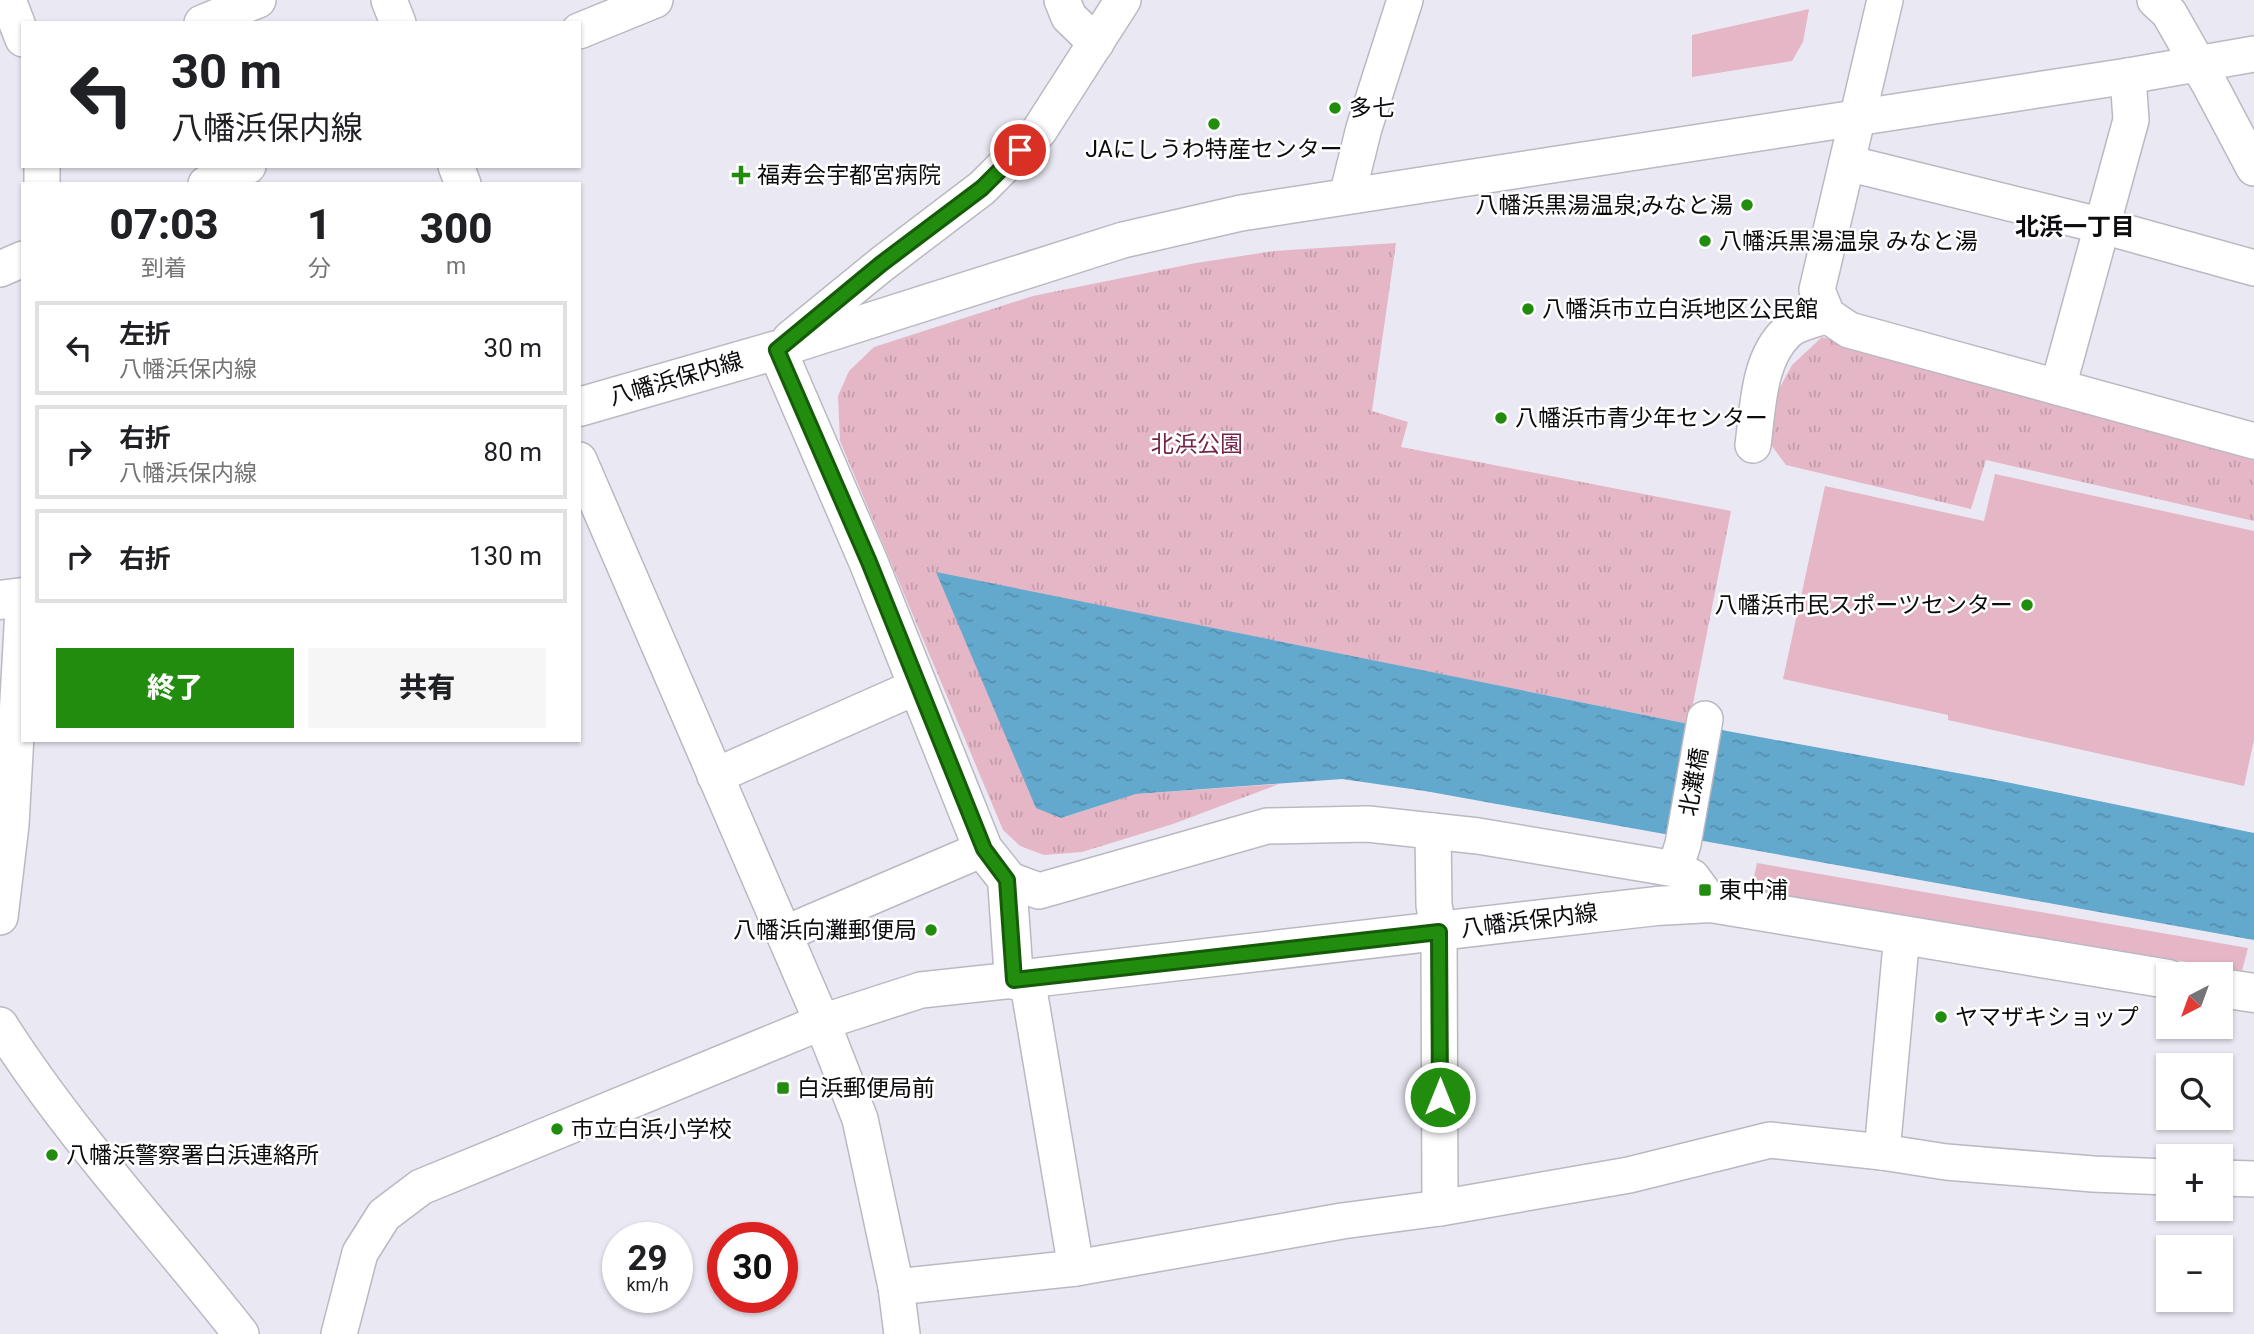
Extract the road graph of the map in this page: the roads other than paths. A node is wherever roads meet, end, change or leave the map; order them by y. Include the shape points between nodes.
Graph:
1 (8, 0) edge
2 (258, 0) edge
3 (389, 0) edge
4 (655, 0) edge
5 (1062, 0) edge
6 (1123, 0) edge
7 (1405, 0) edge
8 (1885, 0) edge
9 (2155, 0) edge
10 (207, 21) edge
11 (397, 21) edge
12 (581, 30) edge
13 (21, 34) edge
14 (1096, 43) junction
15 (2254, 54) edge
16 (2196, 62) junction
17 (2128, 76) junction
18 (1857, 117) junction
19 (1847, 163) junction
20 (243, 168) edge
21 (2254, 168) edge
22 (211, 182) edge
23 (1347, 196) junction
24 (2103, 226) junction
25 (21, 260) edge
26 (2254, 268) edge
27 (0, 269) edge
28 (1827, 315) junction
29 (777, 350) junction
30 (2058, 387) junction
31 (581, 406) edge
32 (2254, 441) edge
33 (1753, 445) dead end
34 (581, 465) edge
35 (21, 597) edge
36 (0, 600) edge
37 (21, 634) edge
38 (918, 685) junction
39 (1705, 719) dead end
40 (715, 776) junction
41 (5, 831) edge
42 (1433, 831) junction
43 (984, 849) junction
44 (1679, 857) junction
45 (1007, 880) junction
46 (1711, 902) junction
47 (0, 917) edge
48 (1439, 932) junction
49 (784, 934) junction
50 (1902, 934) junction
51 (2156, 977) edge
52 (1021, 979) junction
53 (2233, 990) edge
54 (2254, 993) edge
55 (821, 1022) junction
56 (0, 1025) edge
57 (10, 1055) edge
58 (1882, 1152) junction
59 (2156, 1177) edge
60 (2233, 1178) edge
61 (2254, 1179) edge
62 (1440, 1208) junction
63 (1076, 1268) junction
64 (896, 1287) junction
65 (241, 1334) edge
66 (339, 1334) edge
67 (902, 1334) edge

1 - 13 street
2 - 10 street
3 - 11 street
4 - 12 street
5 - 14 street via 1069,17
6 - 14 street
7 - 23 street
8 - 18 street
9 - 16 street via 2169,13
14 - 29 street via 1039,131 982,188
15 - 16 street
16 - 17 street
16 - 21 street
17 - 18 street
17 - 24 street via 2131,120
18 - 19 street
18 - 23 street
19 - 24 street
19 - 28 street via 1817,290
20 - 22 street
23 - 29 street via 1241,213 1123,240
24 - 26 street
24 - 30 street
25 - 27 street
28 - 30 street via 1849,330
28 - 33 street via 1788,330 1772,350 1761,387
29 - 31 main road, 八幡浜保内線
29 - 38 main road
30 - 32 street
34 - 40 street
35 - 36 main road
37 - 41 street
38 - 40 street
38 - 43 main road
39 - 44 street, 北灘橋
40 - 49 street
41 - 47 street
42 - 44 street
42 - 45 street via 1368,824 1267,826 1039,891
42 - 48 street
43 - 45 main road
43 - 49 street
44 - 46 street
45 - 52 main road
46 - 48 main road, 八幡浜保内線
46 - 50 main road, 八幡浜保内線
48 - 52 main road, 八幡浜保内線
48 - 62 street
49 - 55 street
50 - 51 main road, 八幡浜保内線
50 - 58 street
52 - 55 street via 921,990
52 - 63 street
53 - 54 main road
55 - 64 street via 860,1119
55 - 66 street via 421,1187 384,1215 360,1254
56 - 57 street
57 - 65 street
58 - 59 street via 1946,1162
58 - 62 street via 1770,1140 1629,1175
60 - 61 street
62 - 63 street
63 - 64 street
64 - 67 street

